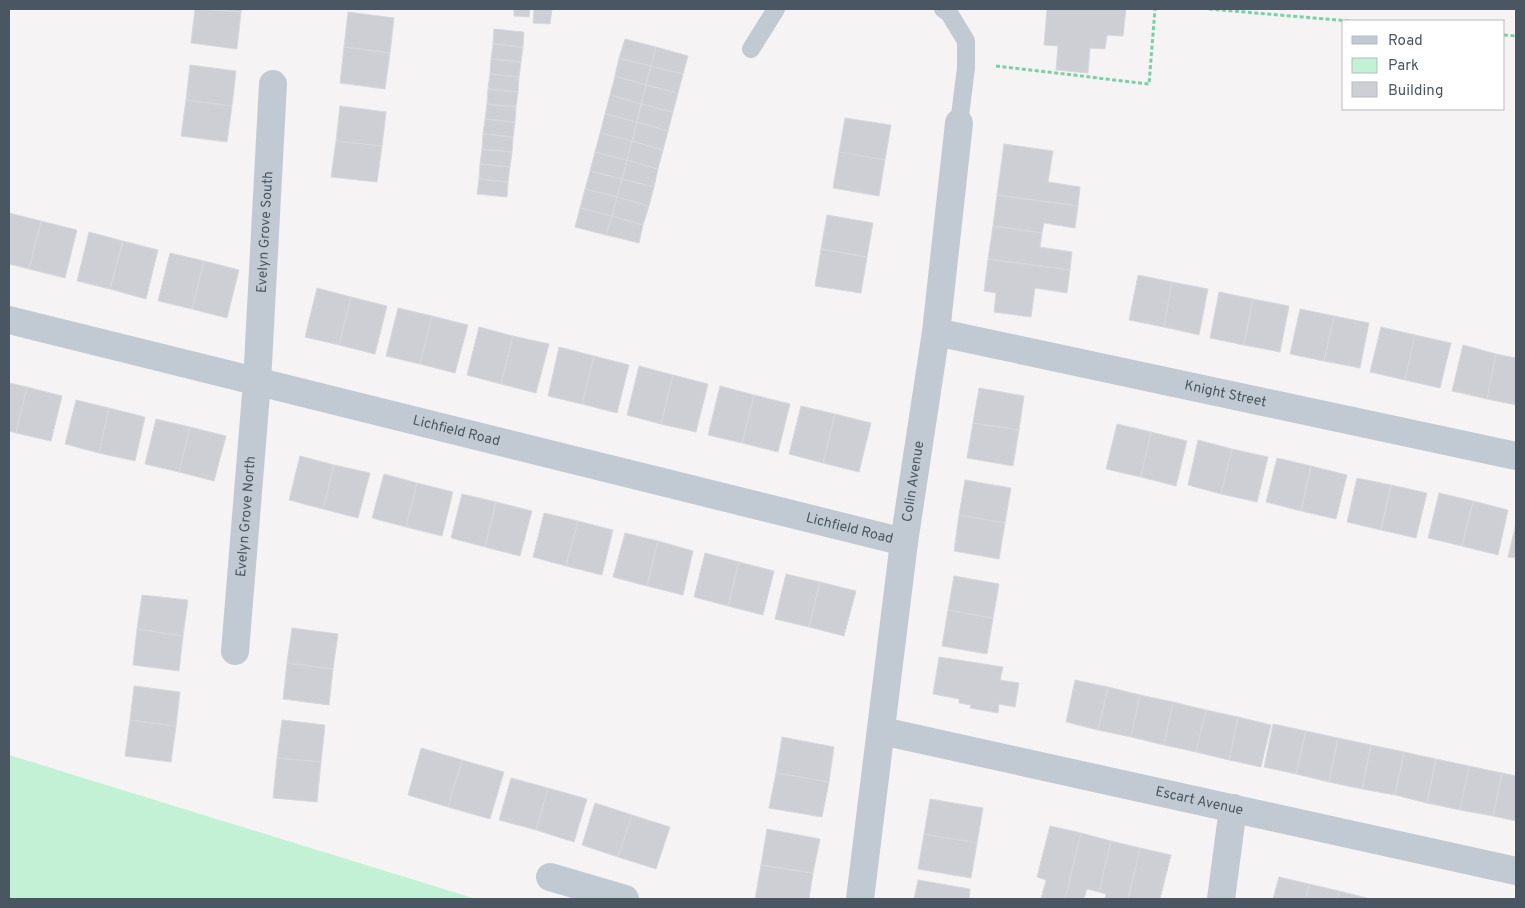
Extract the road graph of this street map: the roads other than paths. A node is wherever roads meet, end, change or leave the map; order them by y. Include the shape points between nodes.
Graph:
1 (776, 9) edge
2 (943, 9) edge
3 (751, 49) dead end
4 (273, 84) dead end
5 (959, 123) joint
6 (9, 320) edge
7 (936, 332) junction
8 (257, 382) junction
9 (1516, 456) edge
10 (904, 542) junction
11 (235, 651) dead end
12 (882, 731) junction
13 (1233, 808) junction
14 (1516, 871) edge
15 (550, 877) dead end
16 (625, 899) edge
17 (860, 899) edge
18 (1221, 899) edge

1 - 3 lane
2 - 5 lane via 949,13 966,41
4 - 8 street, Evelyn Grove South
5 - 7 street, Colin Avenue
6 - 8 street, Lichfield Road
7 - 9 street, Knight Street
7 - 10 street, Colin Avenue
8 - 10 street, Lichfield Road
8 - 11 street, Evelyn Grove North
10 - 12 street, Colin Avenue
12 - 13 street, Escart Avenue
12 - 17 street, Colin Avenue
13 - 14 street, Escart Avenue
13 - 18 street
15 - 16 street

